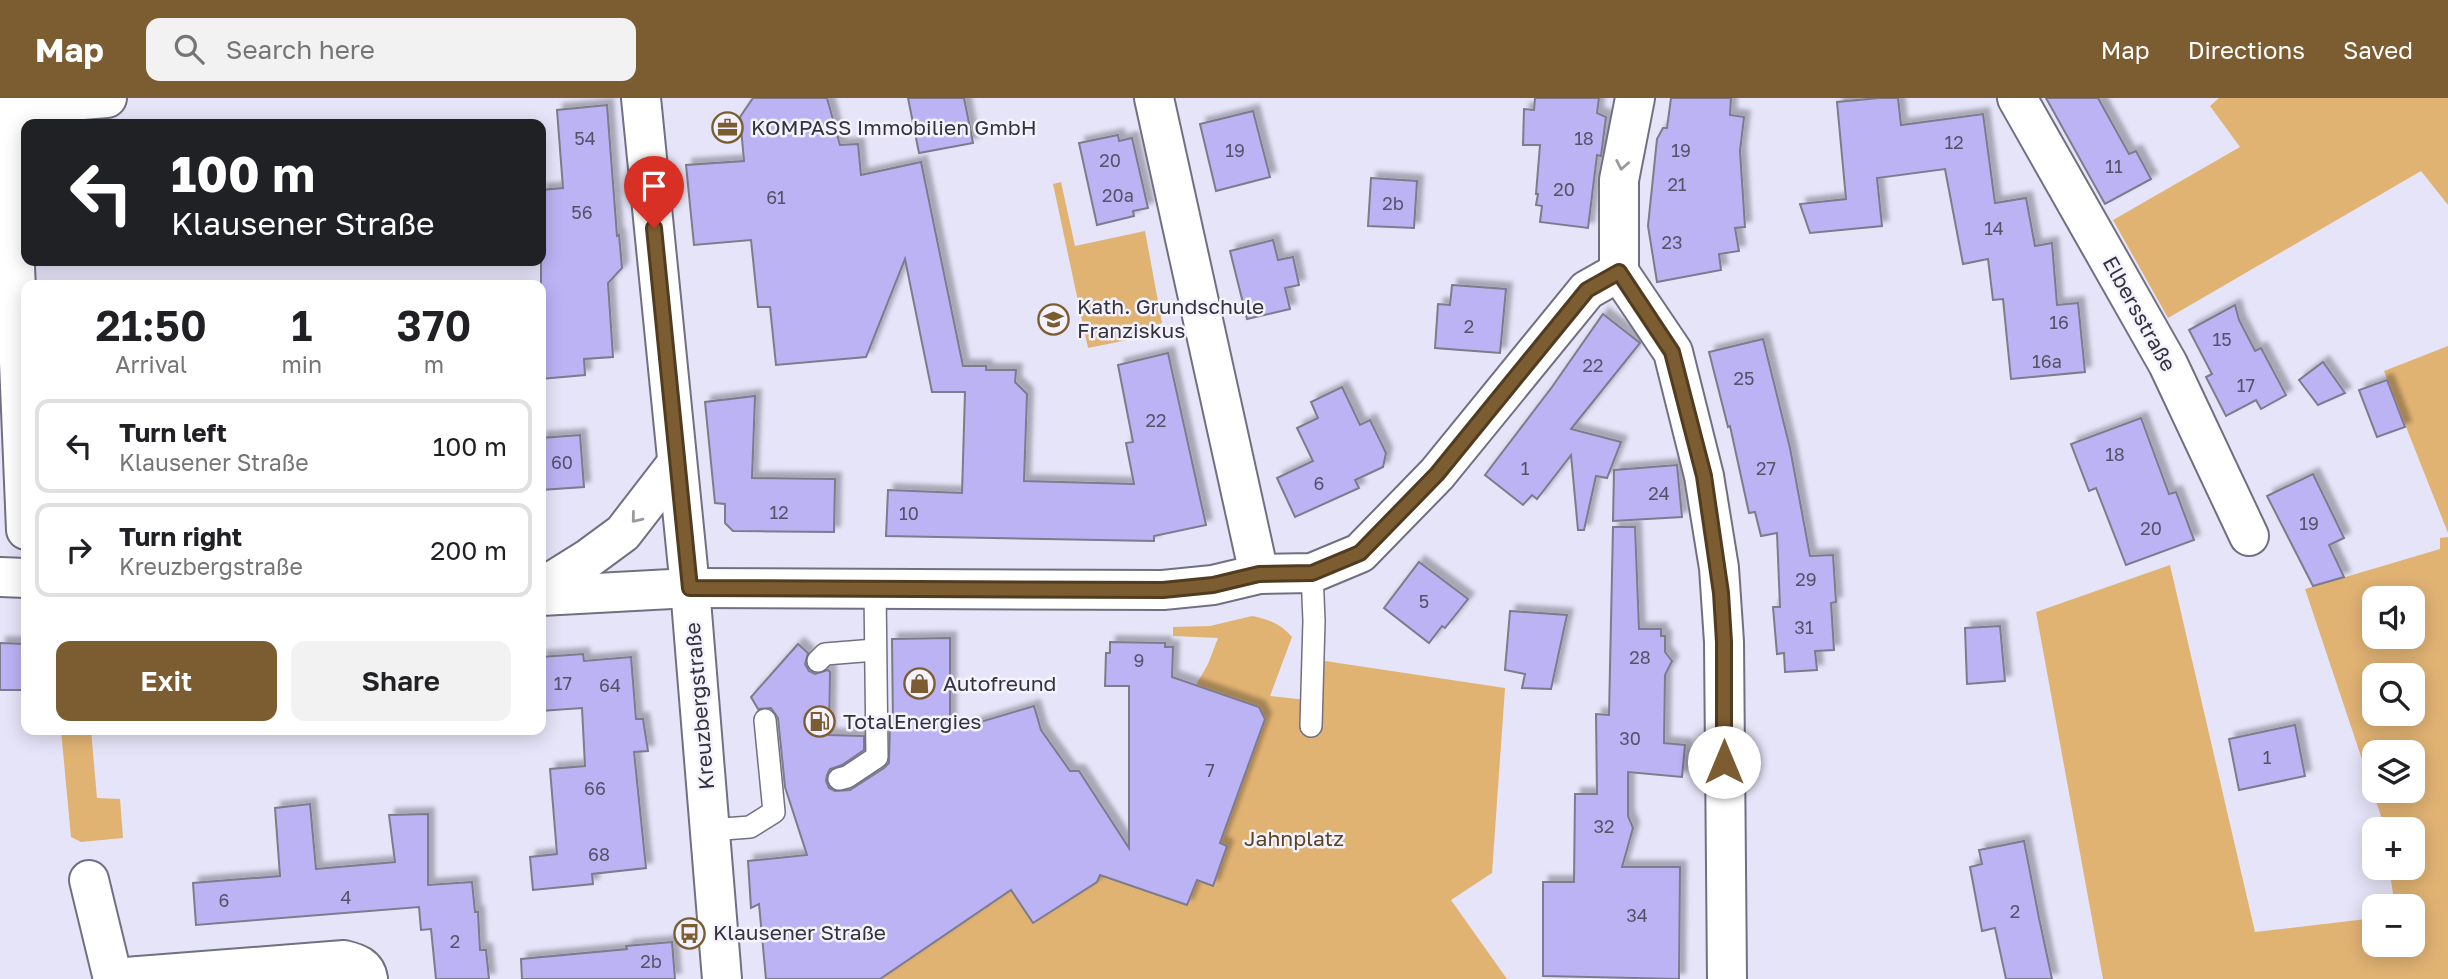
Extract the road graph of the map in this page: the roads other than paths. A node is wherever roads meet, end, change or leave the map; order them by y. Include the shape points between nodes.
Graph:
1 (107, 98) edge
2 (641, 98) edge
3 (1154, 98) edge
4 (1635, 98) edge
5 (2017, 98) edge
6 (8, 102) edge
7 (1619, 272) junction
8 (21, 411) edge
9 (677, 463) junction
10 (2249, 536) dead end
11 (1312, 573) junction
12 (1259, 574) junction
13 (0, 577) edge
14 (21, 578) edge
15 (546, 585) edge
16 (690, 588) junction
17 (876, 589) junction
18 (546, 596) edge
19 (875, 650) junction
20 (818, 661) dead end
21 (765, 720) dead end
22 (1311, 726) dead end
23 (839, 779) dead end
24 (710, 830) junction
25 (89, 880) dead end
26 (113, 978) edge
27 (368, 979) edge
28 (722, 979) edge
29 (1727, 979) edge

1 - 6 street
2 - 9 street, Kreuzbergstraße
3 - 12 street
4 -> 7 street via 1619,180
5 - 10 street, Elbersstraße via 2168,364
6 - 8 street
7 - 11 street via 1587,290 1437,474 1360,553
7 - 29 street via 1672,352 1704,476 1719,568 1724,642
9 -> 15 street via 624,533
9 - 16 street, Kreuzbergstraße
11 - 12 street
11 - 22 lane
12 - 17 street via 1163,590
13 - 14 street
16 - 17 street
16 - 18 street
16 - 24 street, Kreuzbergstraße
17 - 19 lane
19 - 20 lane via 825,654
19 - 23 lane via 877,757
21 - 24 lane via 780,796 774,812 750,827
24 - 28 street, Kreuzbergstraße
25 - 26 street
26 - 27 street via 344,960 359,964

